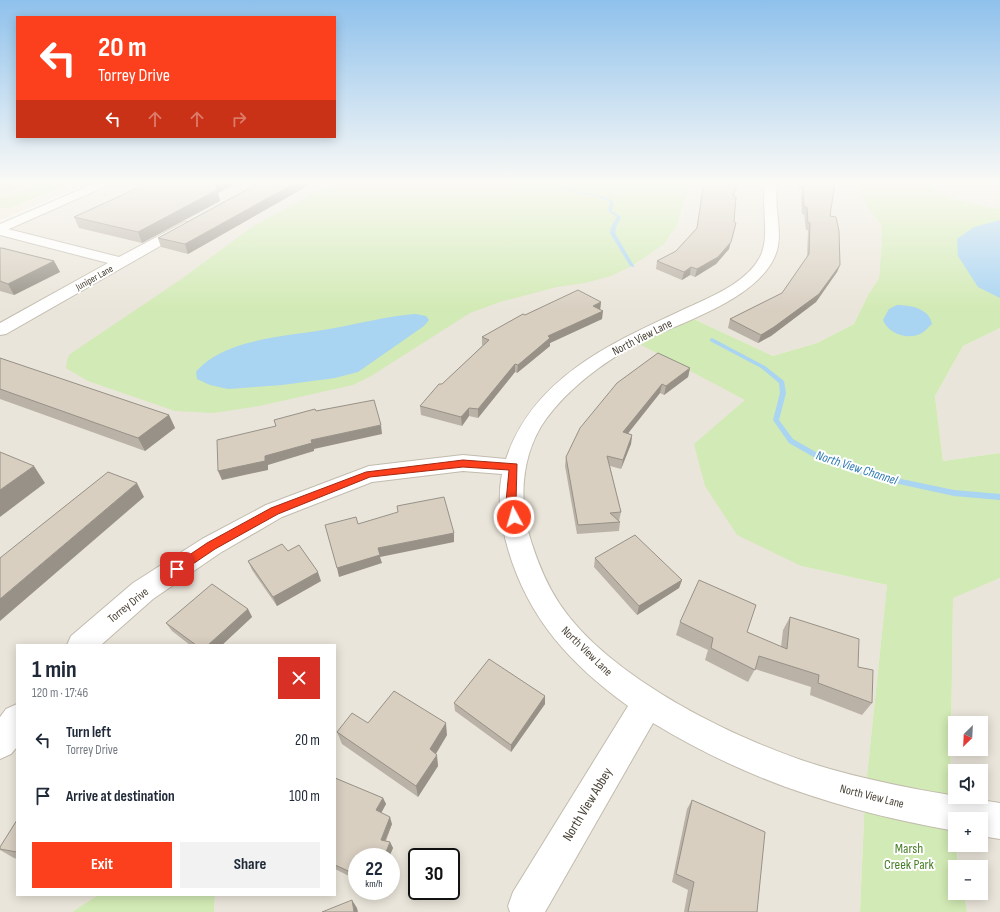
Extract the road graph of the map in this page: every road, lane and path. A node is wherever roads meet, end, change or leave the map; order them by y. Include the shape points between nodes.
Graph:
1 (12, 225) edge
2 (188, 225) edge
3 (771, 225) edge
4 (0, 230) edge
5 (121, 262) junction
6 (0, 330) edge
7 (513, 467) junction
8 (82, 644) edge
9 (647, 703) junction
10 (16, 721) edge
11 (0, 742) edge
12 (1000, 821) edge
13 (527, 906) dead end

1 - 4 street
2 - 5 street
3 - 7 street, North View Lane via 771,247 754,275 717,299 627,342 573,380 544,408 528,434
4 - 5 street, Juniper Lane
5 - 6 street, Juniper Lane
7 - 8 street, Torrey Drive via 463,463 369,474 274,511 211,546 143,591
7 - 9 street, North View Lane via 511,502 519,545 536,588 563,630 601,667
9 - 12 street, North View Lane via 716,741 775,768 841,789 916,807
9 - 13 street, North View Abbey
10 - 11 street

